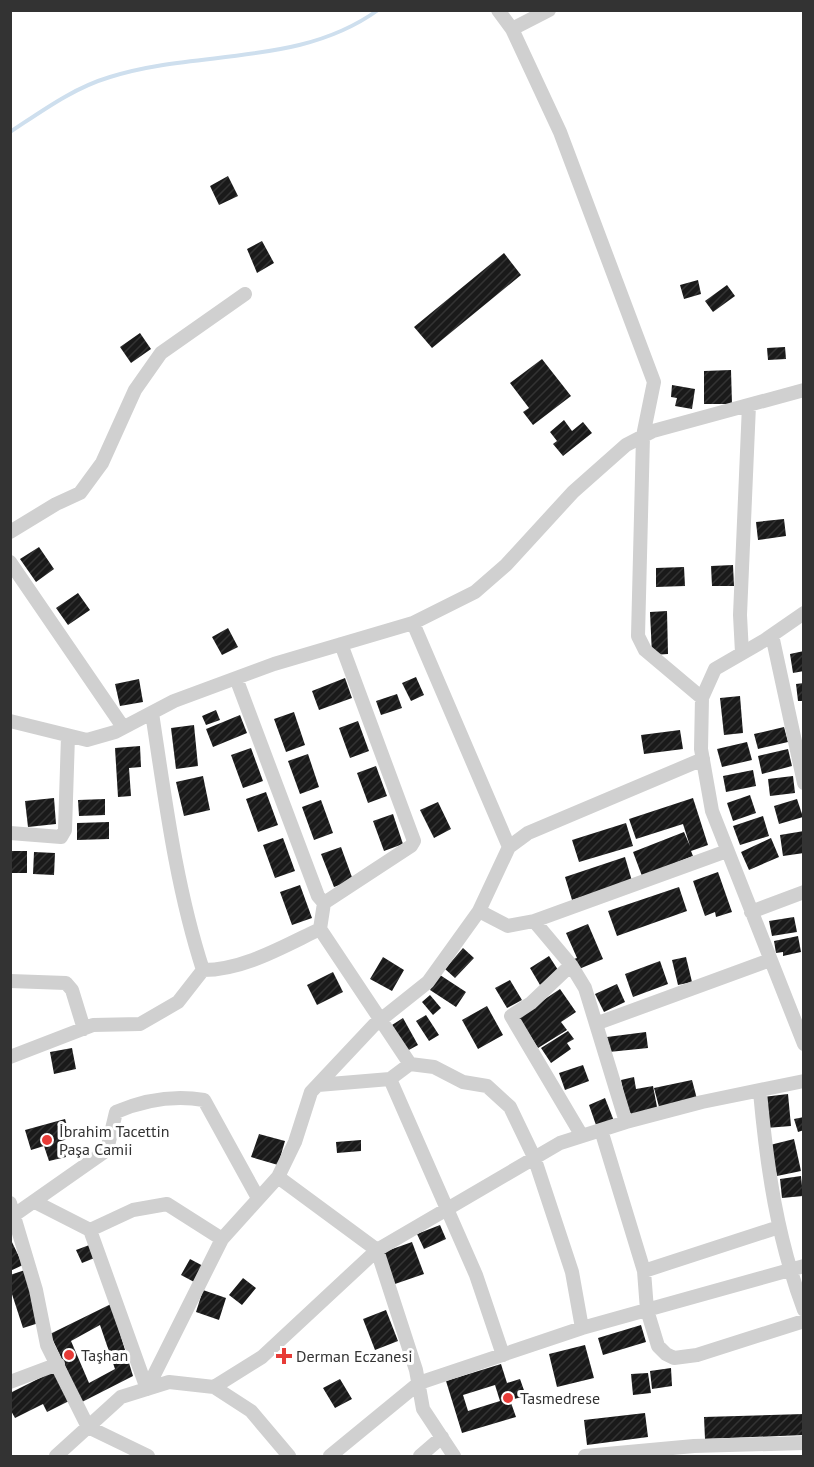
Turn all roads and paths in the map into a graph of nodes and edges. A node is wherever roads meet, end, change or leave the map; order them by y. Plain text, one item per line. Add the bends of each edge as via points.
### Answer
1 (498, 10) edge
2 (549, 10) edge
3 (512, 29) junction
4 (245, 294) dead end
5 (804, 390) edge
6 (749, 405) junction
7 (643, 436) junction
8 (10, 532) edge
9 (10, 562) edge
10 (804, 613) edge
11 (413, 623) junction
12 (772, 635) junction
13 (341, 644) junction
14 (742, 653) junction
15 (236, 678) junction
16 (702, 698) junction
17 (152, 713) junction
18 (10, 721) edge
19 (123, 727) junction
20 (69, 736) junction
21 (703, 759) junction
22 (804, 783) edge
23 (10, 833) edge
24 (509, 846) junction
25 (727, 851) junction
26 (804, 892) edge
27 (324, 903) junction
28 (479, 911) junction
29 (752, 912) junction
30 (534, 921) junction
31 (320, 929) junction
32 (770, 960) junction
33 (571, 965) junction
34 (203, 970) junction
35 (10, 981) edge
36 (381, 1019) junction
37 (598, 1023) junction
38 (84, 1029) junction
39 (804, 1044) edge
40 (10, 1057) edge
41 (410, 1064) junction
42 (390, 1080) junction
43 (804, 1082) edge
44 (318, 1084) junction
45 (760, 1092) junction
46 (626, 1122) junction
47 (601, 1130) junction
48 (582, 1136) junction
49 (534, 1157) junction
50 (278, 1177) junction
51 (258, 1198) junction
52 (35, 1202) junction
53 (448, 1210) junction
54 (12, 1212) edge
55 (779, 1227) junction
56 (90, 1230) junction
57 (222, 1239) junction
58 (377, 1250) junction
59 (804, 1266) edge
60 (789, 1270) junction
61 (644, 1271) junction
62 (647, 1310) junction
63 (804, 1310) edge
64 (804, 1322) edge
65 (582, 1328) junction
66 (503, 1355) junction
67 (58, 1364) junction
68 (10, 1382) edge
69 (419, 1383) junction
70 (214, 1387) junction
71 (147, 1389) junction
72 (88, 1427) junction
73 (442, 1437) junction
74 (120, 1442) junction
75 (804, 1443) edge
76 (285, 1455) edge
77 (56, 1456) edge
78 (125, 1456) edge
79 (148, 1456) edge
80 (330, 1456) edge
81 (420, 1456) edge
82 (454, 1456) edge
83 (585, 1456) edge

1 - 3 street
2 - 3 street
3 - 7 street via 560,132 654,381
4 - 8 street via 161,353 135,390 102,463 80,494
5 - 6 street
6 - 7 street
6 - 14 street via 740,615
7 - 11 street via 626,445 573,492 506,565 475,592
7 - 16 street via 638,636 645,650
9 - 19 street
10 - 12 street
11 - 13 street
11 - 24 street
12 - 14 street
12 - 22 street
13 - 15 street
13 - 27 street via 414,841
14 - 16 street via 715,669
15 - 17 street
15 - 27 street via 318,896
16 - 21 street
17 - 19 street
17 - 34 street via 167,810
18 - 20 street
19 - 20 street via 87,740
20 - 23 street via 65,830 61,837
21 - 24 street via 528,833
21 - 25 street via 712,811
24 - 28 street
25 - 29 street
25 - 30 street
26 - 29 street
27 - 31 street
28 - 30 street via 508,926
28 - 36 street via 428,982
29 - 32 street
30 - 33 street
31 - 34 street via 256,958
31 - 36 street
32 - 37 street
32 - 39 street
33 - 37 street
33 - 48 street via 531,1003 511,1016
34 - 38 street via 178,1002 140,1024 93,1025
35 - 38 street via 66,983 72,990
36 - 41 street
36 - 44 street
37 - 46 street
38 - 40 street
41 - 42 street
41 - 49 street via 434,1067 453,1079 487,1086 510,1107
42 - 44 street
42 - 53 street
43 - 45 street
44 - 50 street via 311,1092 295,1142
45 - 46 street
45 - 55 street via 768,1176
46 - 47 street
47 - 48 street
47 - 61 street
48 - 49 street
49 - 53 street
49 - 65 street via 572,1272
50 - 51 street
50 - 58 street
51 - 52 street via 204,1100 187,1097 140,1102 116,1112 107,1150
51 - 57 street
52 - 54 street
52 - 56 street
53 - 58 street
53 - 66 street via 476,1275
54 - 67 street via 36,1290 47,1345
55 - 60 street
55 - 61 street
56 - 57 street via 133,1210 167,1204
56 - 71 street
57 - 71 street
58 - 69 street
58 - 70 street via 262,1357
59 - 60 street
60 - 62 street
60 - 63 street
61 - 62 street
62 - 64 street via 658,1346 674,1358 697,1355
62 - 65 street
65 - 66 street
66 - 69 street
67 - 68 street
67 - 72 street
69 - 73 street via 423,1409
69 - 80 street
70 - 71 street via 169,1382
70 - 76 street via 251,1411
71 - 72 street via 121,1398
72 - 74 street
72 - 77 street
73 - 81 street
73 - 82 street
74 - 78 street
74 - 79 street
75 - 83 street via 694,1446

